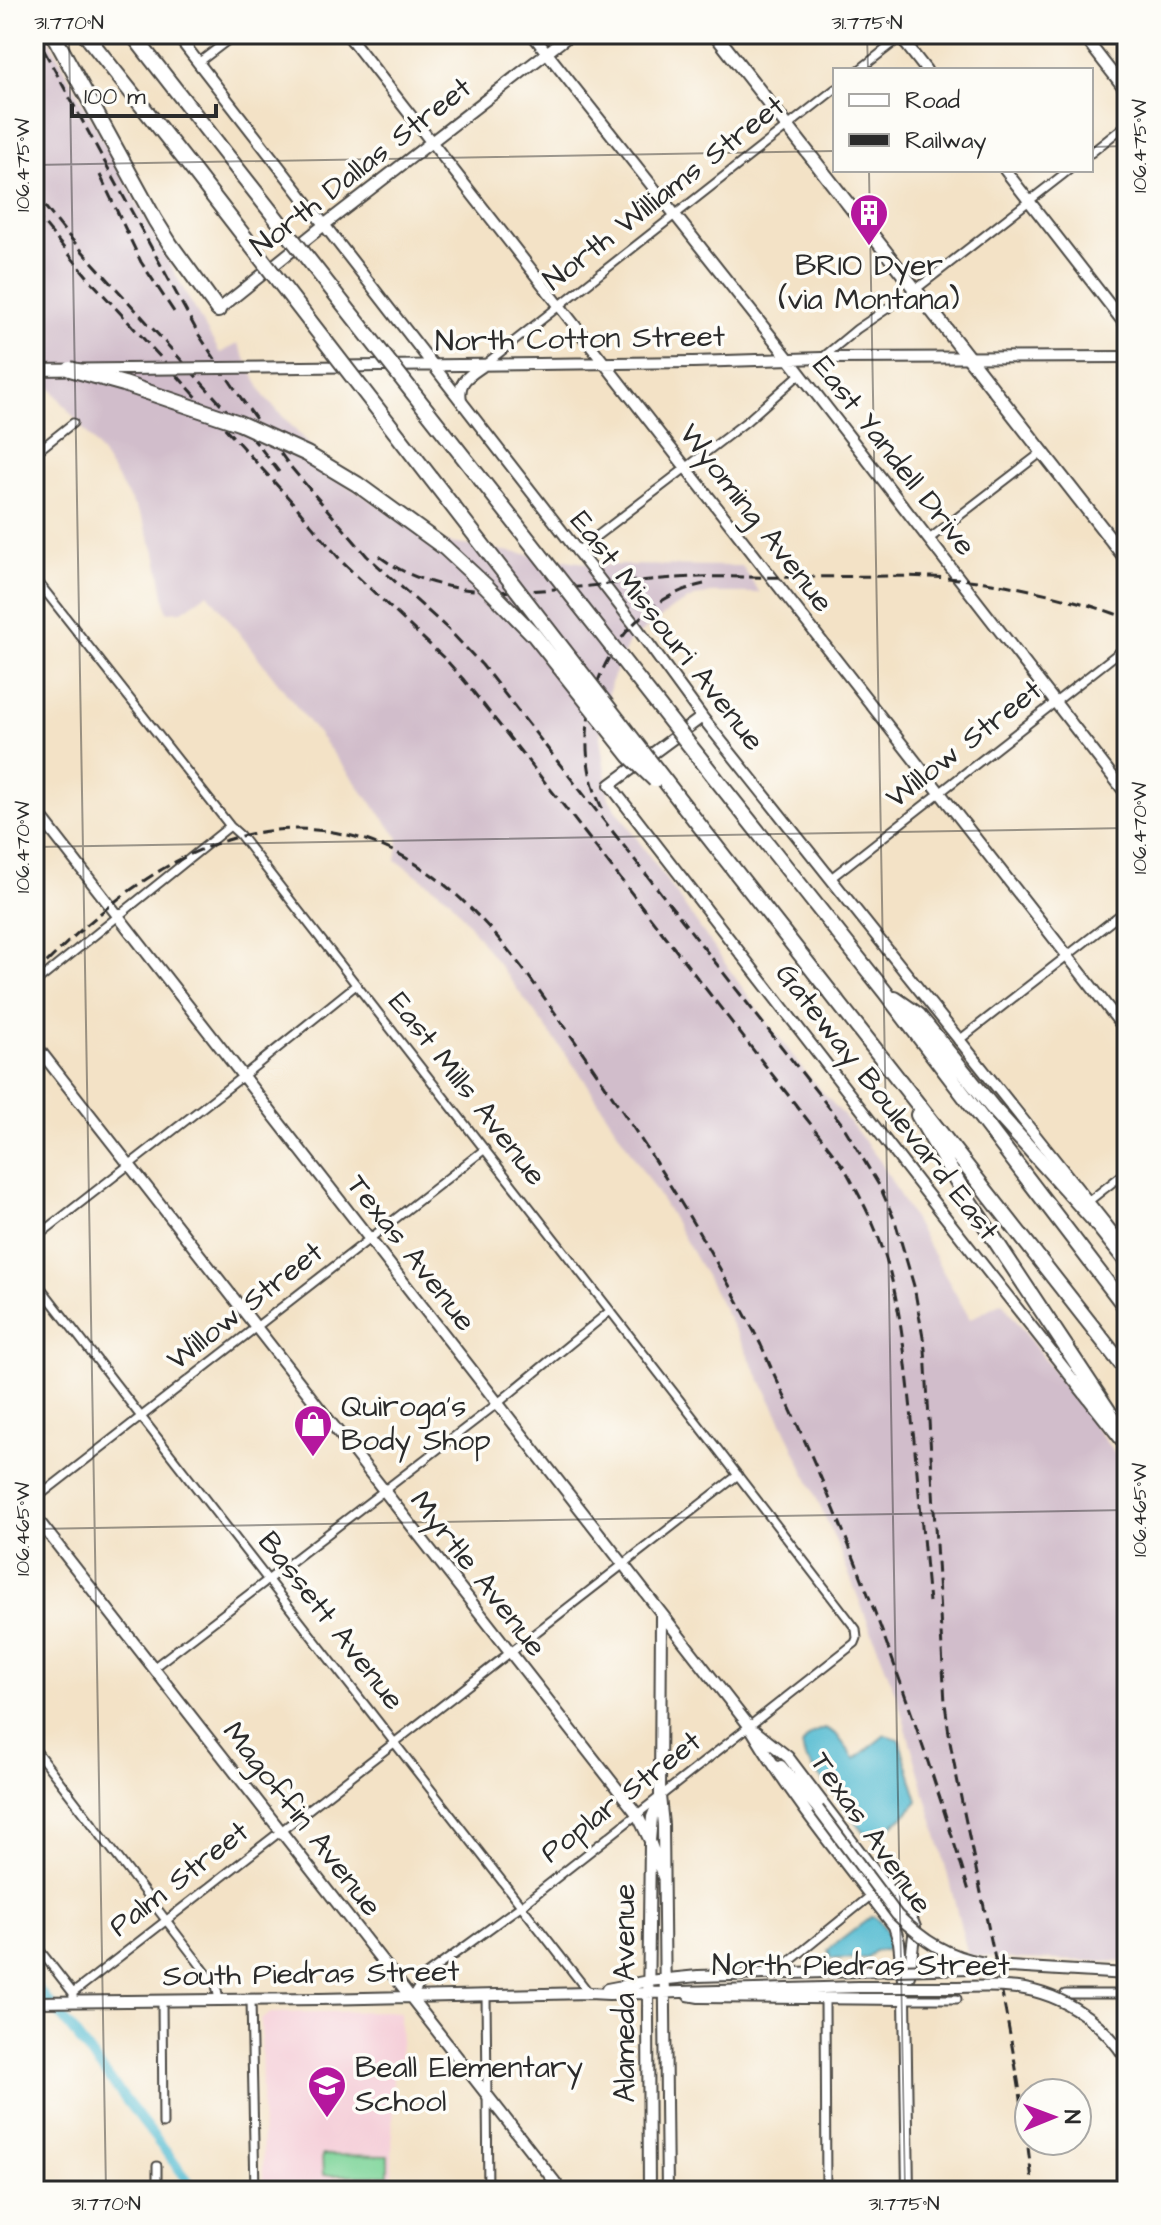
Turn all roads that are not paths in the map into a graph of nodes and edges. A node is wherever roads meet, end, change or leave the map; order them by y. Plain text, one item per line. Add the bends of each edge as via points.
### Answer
1 (53, 34) edge
2 (85, 34) edge
3 (132, 34) edge
4 (176, 34) edge
5 (236, 34) edge
6 (347, 34) edge
7 (532, 34) edge
8 (571, 34) edge
9 (715, 34) edge
10 (1082, 34) edge
11 (901, 35) edge
12 (547, 53) junction
13 (198, 63) junction
14 (861, 68) edge
15 (925, 68) edge
16 (833, 91) edge
17 (1127, 92) edge
18 (1127, 124) edge
19 (788, 127) junction
20 (432, 143) junction
21 (1093, 151) edge
22 (1007, 172) edge
23 (1066, 172) edge
24 (1029, 201) junction
25 (674, 216) junction
26 (324, 225) junction
27 (915, 290) junction
28 (559, 305) junction
29 (218, 310) joint
30 (1127, 327) edge
31 (1127, 357) edge
32 (822, 358) junction
33 (789, 359) junction
34 (968, 359) junction
35 (604, 363) junction
36 (433, 365) junction
37 (484, 365) junction
38 (70, 369) junction
39 (34, 370) edge
40 (800, 374) junction
41 (462, 402) junction
42 (73, 423) dead end
43 (1042, 452) junction
44 (34, 454) edge
45 (687, 468) junction
46 (928, 540) junction
47 (576, 552) junction
48 (1127, 560) edge
49 (34, 577) edge
50 (1127, 646) edge
51 (1056, 703) junction
52 (702, 717) junction
53 (940, 793) junction
54 (1127, 795) edge
55 (685, 807) junction
56 (34, 808) edge
57 (230, 826) junction
58 (831, 878) junction
59 (1127, 909) edge
60 (119, 917) junction
61 (1067, 956) junction
62 (34, 984) edge
63 (356, 985) junction
64 (885, 992) junction
65 (1127, 1032) edge
66 (958, 1041) junction
67 (34, 1043) edge
68 (890, 1067) junction
69 (243, 1076) junction
70 (485, 1149) junction
71 (128, 1165) junction
72 (1127, 1171) edge
73 (1089, 1201) junction
74 (34, 1239) edge
75 (370, 1239) junction
76 (1127, 1251) edge
77 (1127, 1262) edge
78 (34, 1279) edge
79 (1127, 1309) edge
80 (610, 1311) junction
81 (255, 1328) junction
82 (1127, 1371) edge
83 (498, 1403) junction
84 (141, 1417) junction
85 (1127, 1439) edge
86 (1127, 1448) edge
87 (738, 1475) junction
88 (382, 1490) junction
89 (34, 1500) edge
90 (34, 1515) edge
91 (623, 1564) junction
92 (268, 1580) junction
93 (661, 1614) junction
94 (857, 1634) joint
95 (509, 1653) junction
96 (153, 1668) junction
97 (750, 1727) junction
98 (395, 1742) junction
99 (34, 1748) edge
100 (660, 1796) junction
101 (637, 1814) junction
102 (280, 1831) junction
103 (650, 1841) junction
104 (896, 1876) dead end
105 (663, 1877) junction
106 (885, 1885) junction
107 (871, 1896) junction
108 (522, 1905) junction
109 (167, 1919) junction
110 (34, 1943) edge
111 (789, 1962) dead end
112 (1009, 1967) junction
113 (1127, 1974) edge
114 (665, 1979) junction
115 (648, 1987) junction
116 (665, 1992) junction
117 (589, 1993) junction
118 (1065, 1994) dead end
119 (1127, 1994) edge
120 (486, 1995) junction
121 (73, 1997) junction
122 (412, 1997) junction
123 (905, 1999) junction
124 (957, 1999) dead end
125 (219, 2000) junction
126 (251, 2000) junction
127 (825, 2000) junction
128 (162, 2001) junction
129 (34, 2002) edge
130 (1127, 2060) edge
131 (487, 2095) junction
132 (163, 2124) dead end
133 (157, 2166) dead end
134 (157, 2191) edge
135 (255, 2191) edge
136 (488, 2191) edge
137 (562, 2191) edge
138 (649, 2191) edge
139 (667, 2191) edge
140 (826, 2191) edge
141 (908, 2191) edge

1 - 29 highway via 155,220
2 - 55 highway, bridge
3 - 64 highway, bridge
4 - 13 main road, East Missouri Avenue
5 - 13 street
6 - 20 main road, Wyoming Avenue
7 - 12 main road, East Yandell Drive
8 - 12 main road, North Dallas Street
9 - 19 main road
10 - 17 main road
11 - 14 street
11 - 15 main road
12 - 20 main road, North Dallas Street
12 - 25 main road, East Yandell Drive
13 - 26 main road, East Missouri Avenue
16 - 19 street, North Williams Street
18 - 21 street
19 - 25 street, North Williams Street
19 - 27 main road
20 - 26 main road, North Dallas Street
20 - 28 main road, Wyoming Avenue
22 - 24 main road
23 - 24 street
24 - 27 street
24 - 30 main road
25 - 28 street, North Williams Street
25 - 33 main road, East Yandell Drive
26 - 29 main road, North Dallas Street
26 - 36 main road, East Missouri Avenue
27 - 32 street
27 - 34 main road
28 - 35 main road, Wyoming Avenue
28 - 37 street, North Williams Street
31 - 34 main road, North Cotton Street
32 - 33 main road, North Cotton Street
32 - 34 main road, North Cotton Street
32 - 40 main road
33 - 35 main road, North Cotton Street
33 - 40 main road, East Yandell Drive
34 - 43 main road
35 - 37 main road, North Cotton Street
35 - 45 main road, Wyoming Avenue
36 - 37 main road, North Cotton Street
36 - 38 main road, North Cotton Street, bridge
36 - 41 main road, East Missouri Avenue
37 - 41 main road via 461,384
38 - 39 main road, North Cotton Street, bridge
38 - 55 highway, bridge via 239,423 307,454 402,516 445,548 518,618 630,756
40 - 45 street
40 - 46 main road, East Yandell Drive
41 - 47 main road, East Missouri Avenue
42 - 44 street
43 - 46 street
43 - 48 main road
45 - 47 street
45 - 53 main road, Wyoming Avenue
46 - 51 main road, East Yandell Drive
47 - 52 main road, East Missouri Avenue
49 - 57 street, East Mills Avenue
50 - 51 street, Willow Street
51 - 53 street, Willow Street
51 - 54 main road, East Yandell Drive
52 - 58 main road, East Missouri Avenue
52 - 86 main road, Gateway Boulevard East via 610,785
53 - 58 street, Willow Street
53 - 61 main road, Wyoming Avenue
55 - 68 highway
56 - 60 main road, Texas Avenue
57 - 60 street
57 - 63 street, East Mills Avenue
58 - 66 main road, East Missouri Avenue
59 - 61 street
60 - 62 street
60 - 69 main road, Texas Avenue
61 - 65 main road, Wyoming Avenue
61 - 66 street
63 - 69 street
63 - 70 street, East Mills Avenue
64 - 77 highway via 918,1015
64 - 79 highway
66 - 73 main road, East Missouri Avenue
67 - 71 main road, Myrtle Avenue
68 - 82 highway
68 - 85 highway via 967,1198
69 - 71 street
69 - 75 main road, Texas Avenue
70 - 75 street, Willow Street
70 - 80 street, East Mills Avenue
71 - 74 street
71 - 81 main road, Myrtle Avenue
72 - 73 street
73 - 76 main road, East Missouri Avenue
75 - 81 street, Willow Street
75 - 83 main road, Texas Avenue
78 - 84 street, Bassett Avenue
80 - 83 street
80 - 87 street, East Mills Avenue
81 - 84 street, Willow Street
81 - 88 main road, Myrtle Avenue
83 - 88 street
83 - 91 main road, Texas Avenue
84 - 89 street, Willow Street
84 - 92 street, Bassett Avenue
87 - 91 street, Palm Street
87 - 94 street, East Mills Avenue
88 - 92 street
88 - 95 main road, Myrtle Avenue
90 - 96 main road, Magoffin Avenue
91 - 93 main road, Texas Avenue
91 - 95 street, Palm Street
92 - 96 street
92 - 98 street, Bassett Avenue
93 - 97 main road, Texas Avenue
93 - 100 main road, Alameda Avenue
94 - 97 street, Poplar Street via 855,1643
95 - 98 street, Palm Street
95 - 101 main road, Myrtle Avenue
96 - 102 main road, Magoffin Avenue
97 - 100 street, Poplar Street
97 - 106 main road, Texas Avenue via 788,1757
97 - 107 main road, Texas Avenue
97 - 112 main road, bridge via 918,1935 954,1957
98 - 102 street, Palm Street
98 - 108 street, Bassett Avenue
99 - 109 street
100 - 101 street, Poplar Street
100 - 103 main road, Alameda Avenue
100 - 105 main road, Alameda Avenue
101 - 103 main road, Myrtle Avenue
101 - 108 street, Poplar Street
102 - 109 street, Palm Street
102 - 122 main road, Magoffin Avenue
103 - 105 main road, Myrtle Avenue
103 - 115 main road, Alameda Avenue
104 - 106 street
105 - 114 main road, Alameda Avenue
106 - 107 street
106 - 123 main road, Texas Avenue via 915,1927
107 - 111 street
107 - 123 main road, Texas Avenue via 896,1930
108 - 117 street, Bassett Avenue
108 - 122 street, Poplar Street via 426,1975
109 - 121 street, Palm Street
109 - 125 street via 216,1985
110 - 121 street
112 - 113 main road, North Piedras Street, bridge
112 - 114 main road, North Piedras Street, bridge
114 - 115 main road, North Piedras Street
114 - 116 main road, Alameda Avenue
115 - 116 main road, North Piedras Street
115 - 117 main road, South Piedras Street
115 - 138 main road, Alameda Avenue
116 - 127 main road, North Piedras Street
116 - 130 main road, North Piedras Street, bridge via 1007,1987 1070,2005 1114,2041
116 - 139 main road, Alameda Avenue
117 - 120 main road, South Piedras Street
118 - 119 street
120 - 122 main road, South Piedras Street
120 - 131 street
121 - 128 main road, South Piedras Street
121 - 129 main road, South Piedras Street
122 - 126 main road, South Piedras Street
122 - 131 main road, Magoffin Avenue
123 - 124 street, North Piedras Street
123 - 127 main road, North Piedras Street
123 - 141 main road
125 - 126 main road, South Piedras Street
125 - 128 main road, South Piedras Street
126 - 135 street
127 - 140 street
128 - 132 street
131 - 136 street
131 - 137 main road, Magoffin Avenue
133 - 134 street

